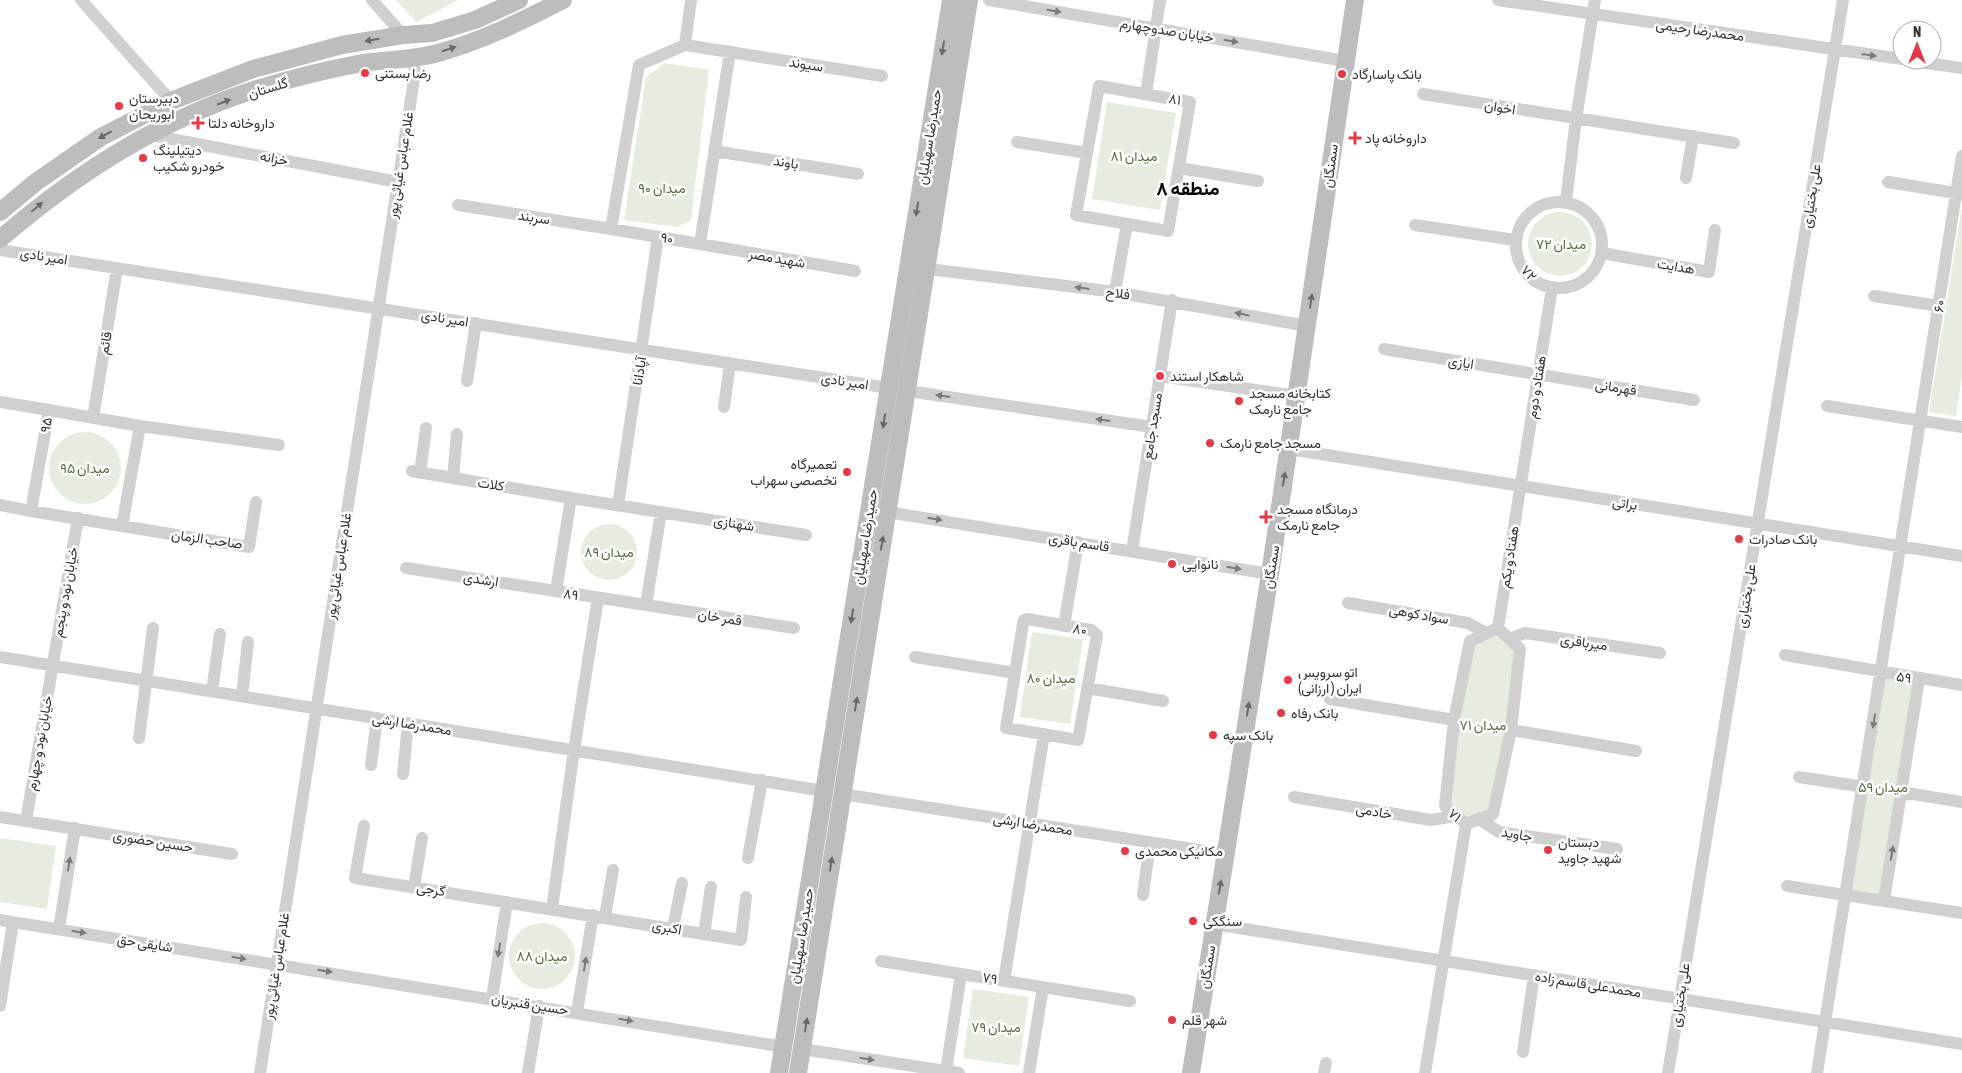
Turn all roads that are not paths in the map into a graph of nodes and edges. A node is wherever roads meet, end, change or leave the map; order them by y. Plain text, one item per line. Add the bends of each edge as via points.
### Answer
1 (81, 0) edge
2 (372, 0) edge
3 (519, 0) edge
4 (563, 0) edge
5 (691, 0) edge
6 (951, 0) edge
7 (969, 0) edge
8 (988, 0) edge
9 (1160, 0) edge
10 (1355, 0) edge
11 (1498, 0) edge
12 (1595, 0) edge
13 (1843, 0) edge
14 (1593, 14) junction
15 (1156, 29) junction
16 (403, 35) junction
17 (684, 45) junction
18 (1835, 50) junction
19 (730, 52) junction
20 (412, 58) junction
21 (1892, 59) edge
22 (1344, 61) junction
23 (1942, 65) edge
24 (1962, 68) edge
25 (882, 76) dead end
26 (1146, 94) junction
27 (1423, 94) dead end
28 (172, 101) junction
29 (1576, 119) junction
30 (150, 135) junction
31 (1693, 136) junction
32 (1017, 142) dead end
33 (1734, 143) dead end
34 (714, 151) junction
35 (1087, 153) junction
36 (1962, 156) edge
37 (1178, 168) junction
38 (858, 174) dead end
39 (1686, 178) dead end
40 (1258, 181) dead end
41 (398, 182) junction
42 (1888, 182) dead end
43 (1959, 193) edge
44 (1566, 202) junction
45 (458, 205) dead end
46 (0, 212) edge
47 (1127, 224) junction
48 (1415, 225) dead end
49 (611, 229) junction
50 (1716, 230) dead end
51 (658, 237) junction
52 (0, 239) edge
53 (1515, 240) junction
54 (700, 244) junction
55 (0, 250) edge
56 (1602, 253) junction
57 (908, 267) junction
58 (117, 268) junction
59 (928, 269) junction
60 (855, 271) dead end
61 (1552, 288) junction
62 (1115, 292) junction
63 (1874, 296) dead end
64 (1172, 300) junction
65 (1939, 306) junction
66 (378, 308) junction
67 (476, 323) junction
68 (1308, 326) junction
69 (642, 348) junction
70 (1384, 349) dead end
71 (730, 363) junction
72 (1538, 375) junction
73 (1160, 376) junction
74 (467, 381) dead end
75 (889, 388) junction
76 (908, 391) junction
77 (1297, 396) junction
78 (1694, 400) dead end
79 (0, 402) edge
80 (1827, 406) dead end
81 (724, 407) dead end
82 (49, 410) junction
83 (93, 418) junction
84 (1921, 420) junction
85 (140, 426) junction
86 (1962, 426) edge
87 (1152, 427) junction
88 (426, 428) dead end
89 (457, 434) dead end
90 (278, 445) dead end
91 (1289, 449) junction
92 (453, 478) junction
93 (1521, 486) junction
94 (571, 498) junction
95 (256, 502) dead end
96 (0, 505) edge
97 (618, 505) junction
98 (870, 509) junction
99 (32, 510) junction
100 (661, 512) junction
101 (887, 512) junction
102 (78, 518) junction
103 (1758, 524) junction
104 (122, 526) junction
105 (806, 534) dead end
106 (1078, 542) junction
107 (1901, 546) junction
108 (1132, 551) junction
109 (1962, 556) edge
110 (406, 568) dead end
111 (1270, 574) junction
112 (556, 591) junction
113 (598, 598) junction
114 (1348, 602) dead end
115 (646, 605) junction
116 (1064, 626) junction
117 (153, 628) dead end
118 (794, 628) dead end
119 (1492, 631) junction
120 (220, 634) dead end
121 (1509, 639) junction
122 (248, 642) dead end
123 (1660, 653) dead end
124 (1785, 655) dead end
125 (0, 657) edge
126 (915, 657) dead end
127 (53, 666) junction
128 (1015, 673) junction
129 (1881, 673) junction
130 (1919, 679) junction
131 (145, 680) junction
132 (1962, 685) edge
133 (1087, 688) junction
134 (212, 691) junction
135 (242, 696) junction
136 (1330, 699) dead end
137 (1163, 700) dead end
138 (316, 708) junction
139 (377, 718) junction
140 (1454, 720) junction
141 (408, 723) junction
142 (1511, 730) junction
143 (1044, 734) junction
144 (139, 738) dead end
145 (574, 750) junction
146 (1636, 751) dead end
147 (372, 765) dead end
148 (403, 774) dead end
149 (1799, 777) dead end
150 (762, 780) junction
151 (1864, 787) junction
152 (1901, 792) junction
153 (833, 793) junction
154 (1294, 797) dead end
155 (1962, 802) edge
156 (1455, 816) junction
157 (0, 817) edge
158 (1479, 819) junction
159 (26, 821) junction
160 (1030, 823) junction
161 (1466, 824) junction
162 (364, 826) dead end
163 (75, 828) junction
164 (422, 838) dead end
165 (1150, 842) junction
166 (1617, 849) dead end
167 (232, 854) dead end
168 (1225, 854) junction
169 (748, 858) dead end
170 (614, 870) dead end
171 (682, 883) dead end
172 (1787, 886) dead end
173 (414, 887) junction
174 (710, 887) dead end
175 (1143, 895) dead end
176 (1847, 896) junction
177 (746, 897) dead end
178 (1884, 901) junction
179 (507, 902) junction
180 (552, 909) junction
181 (1962, 913) edge
182 (599, 916) junction
183 (0, 920) edge
184 (13, 922) junction
185 (1214, 924) junction
186 (673, 928) junction
187 (59, 929) junction
188 (704, 934) junction
189 (1444, 960) junction
190 (880, 961) dead end
191 (277, 964) junction
192 (961, 974) junction
193 (1534, 975) junction
194 (1004, 981) junction
195 (1043, 987) junction
196 (492, 998) junction
197 (1680, 998) junction
198 (1130, 1001) dead end
199 (0, 1006) edge
200 (539, 1006) junction
201 (578, 1012) junction
202 (1825, 1022) junction
203 (1962, 1044) edge
204 (784, 1046) junction
205 (802, 1049) junction
206 (1523, 1052) dead end
207 (946, 1071) junction
208 (260, 1073) edge
209 (528, 1073) edge
210 (779, 1073) edge
211 (798, 1073) edge
212 (959, 1073) edge
213 (1029, 1073) edge
214 (1191, 1073) edge
215 (1425, 1073) edge
216 (1668, 1073) edge
217 (1817, 1073) edge

1 - 28 street
2 - 16 street
3 - 16 main road, گلستان via 475,20 432,33
20 -> 4 main road, گلستان via 482,39
5 - 17 street
6 -> 57 main road, حمیدرضا سهیلیان
7 - 59 main road, حمیدرضا سهیلیان
8 -> 15 street, خیابان صدوچهارم
9 - 15 street
10 - 22 main road, سمنگان
11 - 14 street, محمدرضا رحیمی
12 - 14 street
13 - 18 street, علی بختیاری
14 - 18 street, محمدرضا رحیمی
14 - 29 street
15 -> 22 street, خیابان صدوچهارم
15 - 26 street
16 - 20 main road
16 -> 28 main road, گلستان via 342,45 253,69
17 - 19 street
17 - 49 street via 639,65
18 -> 21 street, محمدرضا رحیمی
18 - 103 street, علی بختیاری
19 - 25 street, سیوند
19 - 34 street
30 -> 20 main road, گلستان via 184,117 259,89 352,64
20 - 41 street, غلام عباس غیاثی ‌پور via 415,73
68 -> 22 main road, سمنگان
23 - 24 street
26 - 35 street, ۸۱ via 1099,86
26 - 37 street, ۸۱ via 1190,102
27 - 29 street, اخوان
28 -> 46 main road, گلستان via 101,137 36,182
29 - 31 street, اخوان
29 - 44 street
30 - 41 street, خزانه
52 -> 30 main road, گلستان via 48,198 112,154
31 - 33 street, اخوان
31 - 39 street
32 - 35 street
34 - 38 street, باوند
34 - 54 street
35 - 47 street, ۸۱ via 1076,215
36 - 43 street, ۶۰
37 - 40 street
37 - 47 street, ۸۱ via 1168,231
41 - 66 street, غلام عباس غیاثی ‌پور
42 - 43 street
43 - 65 street, ۶۰
44 - 53 street via 1552,201 1527,214
44 - 56 street via 1591,214 1603,239
45 - 49 street, سربند
47 - 62 street
48 - 53 street
49 - 51 street, ۹۰
50 - 56 street, هدایت via 1709,272
51 - 54 street, ۹۰
51 - 69 street, آپادانا
53 - 61 street, ۷۲ via 1520,266 1534,280
54 - 60 street, شهید مصر
55 - 58 street, امیر نادی
56 - 61 street, ۷۲ via 1597,266 1584,280 1566,288
57 - 59 main road
57 - 75 main road, حمیدرضا سهیلیان
58 - 66 street, امیر نادی
58 - 83 street, قائم
62 -> 59 street, فلاح
59 - 76 main road, حمیدرضا سهیلیان
61 - 72 street, هفتاد و دوم
62 - 64 street, فلاح
63 - 65 street
68 -> 64 street, فلاح
64 - 73 street, مسجد جامع
65 - 84 street, ۶۰
66 - 67 street, امیر نادی
66 - 138 street, غلام عباس غیاثی ‌پور
67 - 69 street, امیر نادی
67 - 74 street
68 - 77 main road, سمنگان
69 - 71 street, امیر نادی
69 - 97 street, آپادانا
70 - 72 street, ایازی
71 - 75 street, امیر نادی
71 - 81 street
72 - 78 street, قهرمانی
72 - 93 street, هفتاد و دوم
73 - 77 street
73 - 87 street, مسجد جامع
75 - 76 main road
75 -> 98 main road, حمیدرضا سهیلیان
87 -> 76 street
76 - 101 main road, حمیدرضا سهیلیان
77 - 91 main road, سمنگان
79 - 82 street
80 - 84 street
82 - 83 street, ۹۵
82 - 99 street, ۹۵
83 - 85 street, ۹۵
84 - 86 street
84 - 107 street, ۶۰
85 - 90 street, ۹۵
85 - 104 street
87 - 108 street, مسجد جامع
88 - 92 street, کلات via 416,472
89 - 92 street
91 - 93 street, براتی
111 -> 91 main road, سمنگان
92 - 94 street, کلات
93 - 103 street, براتی
93 - 119 street, هفتاد و یکم
94 - 97 street
94 - 112 street, ۸۹
95 - 104 street, صاحب الزمان via 249,547
96 - 99 street
97 - 100 street
98 - 101 main road
98 -> 153 main road, حمیدرضا سهیلیان
99 - 102 street
100 - 105 street, شهنازی
100 - 115 street
101 -> 106 street, قاسم باقری
153 -> 101 main road, حمیدرضا سهیلیان
102 - 104 street
102 - 127 street, خیابان نود و پنجم
103 - 107 street, براتی
103 - 197 street, علی بختیاری
106 - 108 street, قاسم باقری
106 - 116 street
107 - 109 street, براتی
107 - 129 street, ۶۰
108 -> 111 street, قاسم باقری
110 - 112 street, ارشدی
168 -> 111 main road, سمنگان
112 - 113 street, ۸۹
113 - 115 street, ۸۹
113 - 145 street
114 - 119 street, سواد کوهی via 1468,623
115 - 118 street, قمر خان
116 - 128 street, ۸۰ via 1024,620
116 - 133 street, ۸۰ via 1091,630 1096,635
117 - 131 street
119 - 121 street, ۷۱
119 - 140 street, ۷۱ via 1470,641
120 - 134 street
121 - 123 street, میرباقری via 1525,633
121 - 142 street, ۷۱ via 1520,648
122 - 135 street
124 - 129 street
125 - 127 street, محمدرضا ارشی
126 - 128 street
127 - 131 street, محمدرضا ارشی
127 - 159 street, خیابان نود و چهارم
128 - 143 street, ۸۰ via 1006,728
129 - 130 street, ۵۹
129 -> 151 street, ۵۹
130 - 132 street
130 - 152 street, ۵۹
131 - 134 street, محمدرضا ارشی
131 - 144 street
133 - 137 street
133 - 143 street, ۸۰ via 1078,740
134 - 135 street, محمدرضا ارشی
135 - 138 street, محمدرضا ارشی
136 - 140 street
138 - 139 street, محمدرضا ارشی
138 - 191 street, غلام عباس غیاثی ‌پور
139 - 141 street, محمدرضا ارشی
139 - 147 street
140 - 156 street, ۷۱ via 1445,806
141 - 145 street, محمدرضا ارشی
141 - 148 street
142 - 146 street
142 - 158 street, ۷۱ via 1493,814
143 - 160 street
145 - 150 street, محمدرضا ارشی
145 - 180 street
149 - 151 street
150 - 153 street, محمدرضا ارشی
150 - 169 street
151 - 176 street, ۵۹
152 - 155 street
178 -> 152 street, ۵۹
153 - 160 street, محمدرضا ارشی
153 - 204 main road, حمیدرضا سهیلیان
205 -> 153 main road, حمیدرضا سهیلیان
154 - 156 street, خادمی via 1431,820
156 - 161 street, ۷۱
157 - 159 street, حسین حضوری
158 - 161 street, ۷۱
158 - 166 street, جاوید via 1498,832
159 - 163 street, حسین حضوری
160 - 165 street, محمدرضا ارشی
160 - 194 street
161 - 189 street
162 - 173 street, گرجی via 355,878
163 - 167 street, حسین حضوری
187 -> 163 street
164 - 173 street
165 - 168 street, محمدرضا ارشی
165 - 175 street
185 -> 168 main road, سمنگان
170 - 182 street
171 - 186 street
172 - 176 street
173 - 179 street, گرجی
174 - 188 street
176 - 178 street
176 - 202 street, ۵۹
177 - 188 street, اکبری via 741,940
178 - 181 street
179 - 180 street, گرجی
179 -> 196 street
180 - 182 street, اکبری
182 - 186 street, اکبری
201 -> 182 street
183 - 184 street, شایقی حق
184 - 187 street, شایقی حق
184 - 199 street
185 - 189 street, محمدعلی قاسم زاده
185 - 214 main road, سمنگان
186 - 188 street, اکبری
187 -> 191 street, شایقی حق
189 - 193 street, محمدعلی قاسم زاده
189 - 215 street
190 - 192 street, ۷۹
191 -> 196 street, حسین قنبریان
191 - 208 street, غلام عباس غیاثی ‌پور
192 - 194 street, ۷۹
192 - 207 street
193 - 197 street, محمدعلی قاسم زاده
193 - 206 street
194 - 195 street, ۷۹
195 - 198 street, ۷۹
195 - 213 street
196 - 200 street, حسین قنبریان
197 - 202 street, محمدعلی قاسم زاده
197 - 216 street, علی بختیاری
200 - 201 street, حسین قنبریان
200 - 209 street
201 -> 204 street, حسین قنبریان
202 - 203 street, محمدعلی قاسم زاده
202 - 217 street, ۵۹
204 - 205 main road
204 - 210 main road, حمیدرضا سهیلیان
205 -> 207 street
205 - 211 main road, حمیدرضا سهیلیان
207 - 212 street

